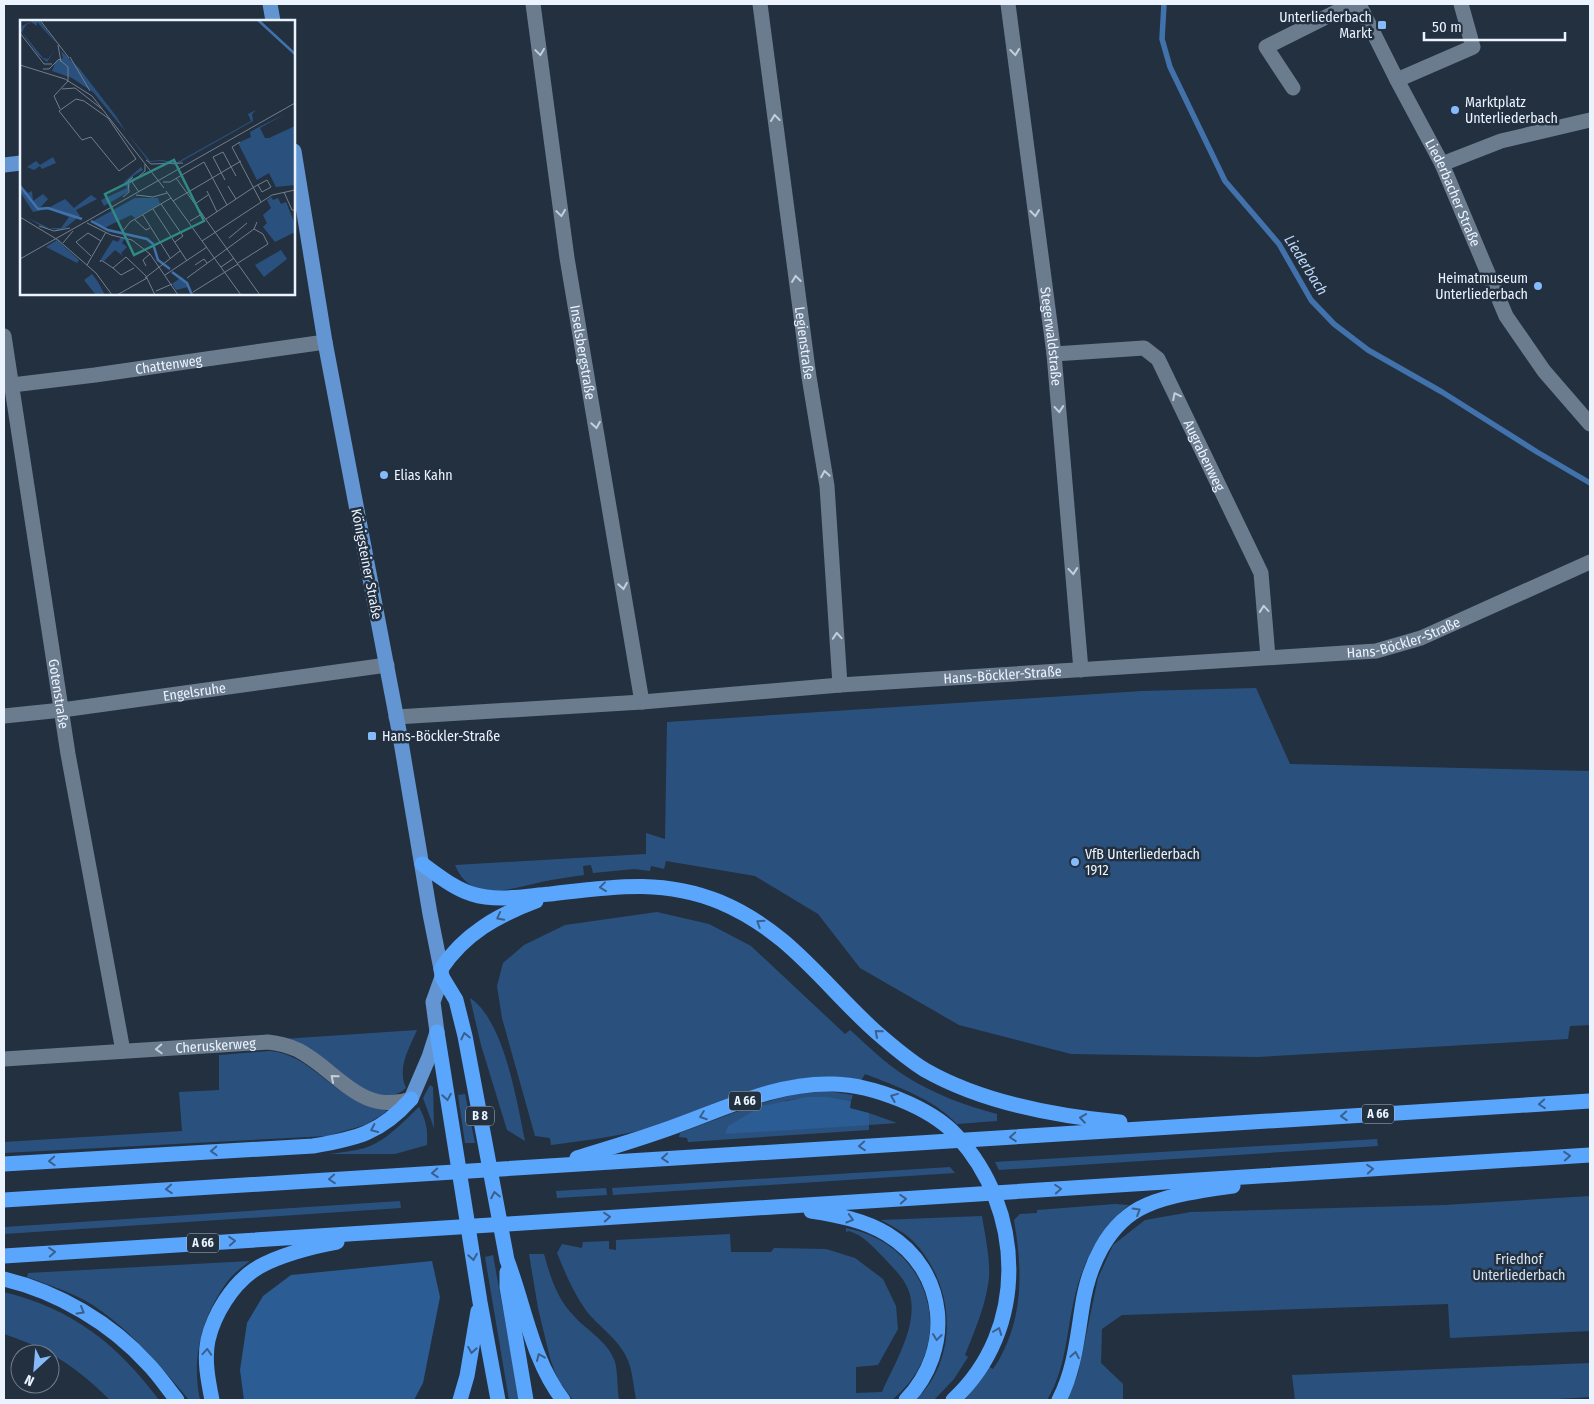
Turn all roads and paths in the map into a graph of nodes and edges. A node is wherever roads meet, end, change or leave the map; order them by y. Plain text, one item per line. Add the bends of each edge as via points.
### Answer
1 (270, 4) edge
2 (533, 4) edge
3 (760, 4) edge
4 (1008, 4) edge
5 (1352, 4) edge
6 (1359, 4) edge
7 (1461, 4) edge
8 (273, 20) edge
9 (1397, 80) junction
10 (1293, 88) dead end
11 (1590, 120) edge
12 (295, 159) edge
13 (20, 163) edge
14 (1442, 164) junction
15 (4, 165) edge
16 (4, 336) edge
17 (325, 342) junction
18 (1054, 354) junction
19 (12, 385) junction
20 (9, 406) edge
21 (1590, 424) edge
22 (1590, 562) edge
23 (1268, 657) junction
24 (387, 665) junction
25 (1081, 670) junction
26 (840, 685) junction
27 (642, 702) junction
28 (62, 710) junction
29 (4, 716) edge
30 (396, 717) junction
31 (422, 864) junction
32 (561, 892) junction
33 (442, 973) junction
34 (437, 1032) junction
35 (123, 1051) junction
36 (4, 1060) edge
37 (411, 1099) junction
38 (1590, 1101) edge
39 (1167, 1127) junction
40 (1590, 1155) edge
41 (4, 1164) edge
42 (554, 1165) junction
43 (1321, 1172) junction
44 (4, 1200) edge
45 (767, 1207) junction
46 (403, 1230) junction
47 (4, 1256) edge
48 (507, 1260) junction
49 (4, 1279) edge
50 (480, 1302) junction
51 (177, 1400) edge
52 (212, 1400) edge
53 (460, 1400) edge
54 (498, 1400) edge
55 (526, 1400) edge
56 (563, 1400) edge
57 (906, 1400) edge
58 (953, 1400) edge
59 (1059, 1400) edge

1 - 8 main road
2 -> 27 street, Inselsbergstraße via 568,258
26 -> 3 street, Legienstraße via 827,486 808,368
4 -> 18 street, Stegerwaldstraße
5 - 10 street via 1266,47
6 - 9 street, Liederbacher Straße
7 - 9 street via 1473,47
9 - 14 street, Liederbacher Straße
11 - 14 street via 1501,141
12 - 17 main road, Königsteiner Straße
13 - 15 main road
14 - 21 street, Liederbacher Straße via 1506,316 1544,371
16 - 19 street, Gotenstraße
17 - 19 street, Chattenweg
17 - 24 main road, Königsteiner Straße
23 -> 18 street, Augrabenweg via 1261,573 1158,359 1144,348
18 -> 25 street, Stegerwaldstraße
19 - 20 street, Gotenstraße
20 - 28 street, Gotenstraße
22 - 23 street, Hans-Böckler-Straße via 1421,638 1376,651
23 - 25 street, Hans-Böckler-Straße
24 - 28 street, Engelsruhe
24 - 30 main road, Königsteiner Straße
25 - 26 street, Hans-Böckler-Straße
26 - 27 street, Hans-Böckler-Straße
27 - 30 street, Hans-Böckler-Straße
28 - 29 street, Engelsruhe
28 - 35 street, Gotenstraße
30 - 31 main road, Königsteiner Straße
31 - 32 highway via 453,886 484,897
31 - 33 main road, Königsteiner Straße
32 -> 33 highway via 514,909 481,927 454,952
39 -> 32 highway via 1081,1118 1023,1106 943,1079 906,1057 876,1032 776,934 742,912 718,902 699,895 645,886
33 - 34 main road, B 8 via 434,1002
48 -> 33 highway, B 8 via 466,1036 456,1000
34 - 37 main road
34 -> 50 highway, B 8
35 - 36 street, Cheruskerweg
37 -> 35 street, Cheruskerweg via 397,1103 366,1098 305,1055 278,1043
37 -> 41 highway via 397,1115 376,1129 313,1146
38 -> 39 highway, A 66
39 -> 42 highway, A 66
43 -> 40 highway, A 66
42 -> 44 highway, A 66
58 -> 42 highway, A 66 via 982,1367 1000,1327 1009,1288 1008,1242 995,1194 972,1153 955,1134 920,1110 896,1097 854,1086 793,1086
45 -> 43 highway, A 66
59 -> 43 highway, A 66 via 1072,1367 1087,1283 1095,1261 1112,1233 1128,1216 1149,1204 1170,1198
46 -> 45 highway, A 66
45 -> 57 highway via 850,1218 887,1234 904,1246 926,1273 938,1309 937,1343 924,1376
47 -> 46 highway, A 66
52 -> 46 highway via 206,1372 208,1339 224,1304 254,1270 273,1260 323,1245
48 - 55 highway, B 8 via 507,1287
56 -> 48 highway via 555,1391 529,1333
49 -> 51 highway via 42,1291 102,1324 149,1364
50 -> 53 highway
50 - 54 highway, B 8

